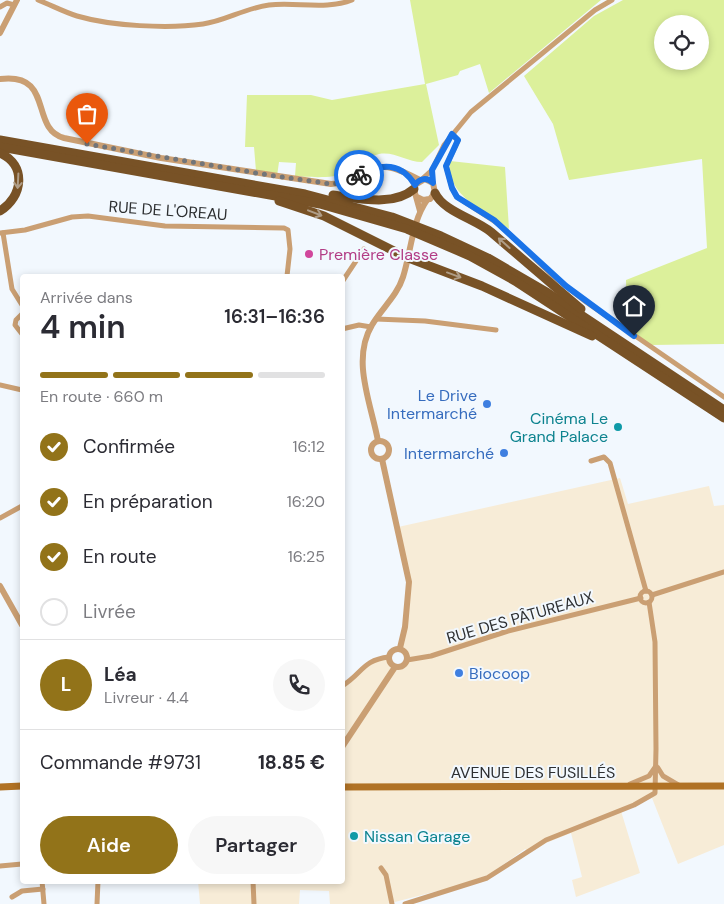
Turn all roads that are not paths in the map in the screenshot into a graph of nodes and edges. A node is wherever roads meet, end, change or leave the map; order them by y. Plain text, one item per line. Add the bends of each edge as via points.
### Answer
1 (38, 0) edge
2 (352, 0) edge
3 (612, 0) edge
4 (15, 3) edge
5 (2, 4) edge
6 (0, 32) edge
7 (0, 80) edge
8 (452, 134) junction
9 (0, 140) edge
10 (0, 146) edge
11 (0, 152) edge
12 (432, 170) junction
13 (433, 183) junction
14 (417, 186) junction
15 (286, 190) junction
16 (252, 192) junction
17 (435, 193) junction
18 (427, 200) junction
19 (0, 211) edge
20 (419, 214) junction
21 (2, 233) edge
22 (364, 249) dead end
23 (408, 258) junction
24 (287, 274) edge
25 (345, 278) edge
26 (20, 302) edge
27 (20, 316) edge
28 (376, 319) junction
29 (371, 327) junction
30 (345, 328) edge
31 (496, 330) dead end
32 (20, 331) edge
33 (619, 344) junction
34 (0, 385) edge
35 (20, 390) edge
36 (724, 398) edge
37 (724, 410) edge
38 (724, 418) edge
39 (378, 440) junction
40 (382, 459) junction
41 (591, 461) dead end
42 (20, 507) edge
43 (0, 518) edge
44 (724, 572) edge
45 (0, 586) edge
46 (646, 591) junction
47 (652, 595) junction
48 (641, 598) junction
49 (649, 602) junction
50 (20, 621) edge
51 (400, 648) junction
52 (389, 657) junction
53 (407, 660) junction
54 (396, 667) junction
55 (345, 684) edge
56 (345, 743) edge
57 (656, 765) junction
58 (20, 786) edge
59 (624, 786) junction
60 (656, 786) junction
61 (680, 786) junction
62 (724, 786) edge
63 (0, 787) edge
64 (345, 787) edge
65 (20, 864) edge
66 (0, 866) edge
67 (381, 868) dead end
68 (42, 884) edge
69 (98, 884) edge
70 (253, 884) edge
71 (42, 889) junction
72 (12, 897) dead end
73 (44, 904) edge
74 (97, 904) edge
75 (254, 904) edge
76 (392, 904) edge
77 (405, 904) edge

1 - 2 street via 94,21 180,25 204,24 267,5 335,4
3 - 8 street via 595,10 477,106
4 - 5 street
4 - 6 street
7 - 14 street via 15,80 29,86 40,101 50,132 59,137 160,158 331,184 342,183 369,169 384,166 409,175
8 - 12 street
8 - 36 street via 458,140 446,171 457,197 500,225 553,276 597,310
9 - 15 highway
10 - 16 highway
11 -> 19 highway via 15,165 20,179 12,201
12 - 13 street
12 - 14 street
13 - 14 street via 428,179
13 - 17 street
14 - 15 highway via 402,196 373,199
14 - 18 street
14 - 20 street
15 - 33 highway via 374,211 457,243 534,284
16 -> 23 highway via 324,216
16 - 33 highway via 353,212 439,242 515,281
17 - 18 street
33 -> 17 highway via 491,232 443,205
18 - 20 street
20 - 23 street
21 - 24 street, RUE DE L'OREAU via 88,216 165,226 284,228 288,230 290,239
21 - 26 street via 12,289
22 - 25 street
23 - 28 street via 397,291
23 -> 33 highway
27 - 32 street via 15,325
28 - 29 street
28 - 31 street
29 - 30 street via 359,325
29 - 39 street via 364,345 363,370
33 - 37 highway
33 - 38 highway
34 - 35 street
39 - 40 street via 371,450 376,458
39 - 40 street via 389,448
40 - 51 street via 409,582
41 - 46 street via 604,457 610,462
42 - 43 street
44 - 47 street
45 - 50 street
46 - 47 street
46 - 48 street
47 - 49 street
48 - 49 street via 643,602
48 - 53 street, RUE DES PÂTUREAUX
49 - 57 street via 655,630
51 - 52 street via 393,650
51 - 53 street via 406,653
52 - 54 street
52 - 55 street via 370,661
53 - 54 street via 404,665
54 - 56 street
57 - 59 street via 646,779
57 - 60 street
57 - 61 street via 663,776
58 - 63 main road
59 - 60 main road, AVENUE DES FUSILLÉS
59 - 64 main road, AVENUE DES FUSILLÉS
60 - 61 main road, AVENUE DES FUSILLÉS
60 - 77 street via 654,793 646,799 546,840 487,878
61 - 62 main road, AVENUE DES FUSILLÉS
65 - 66 street
67 - 76 street via 386,875
68 - 71 street
69 - 74 street
70 - 75 street
71 - 72 street via 22,891
71 - 73 street

